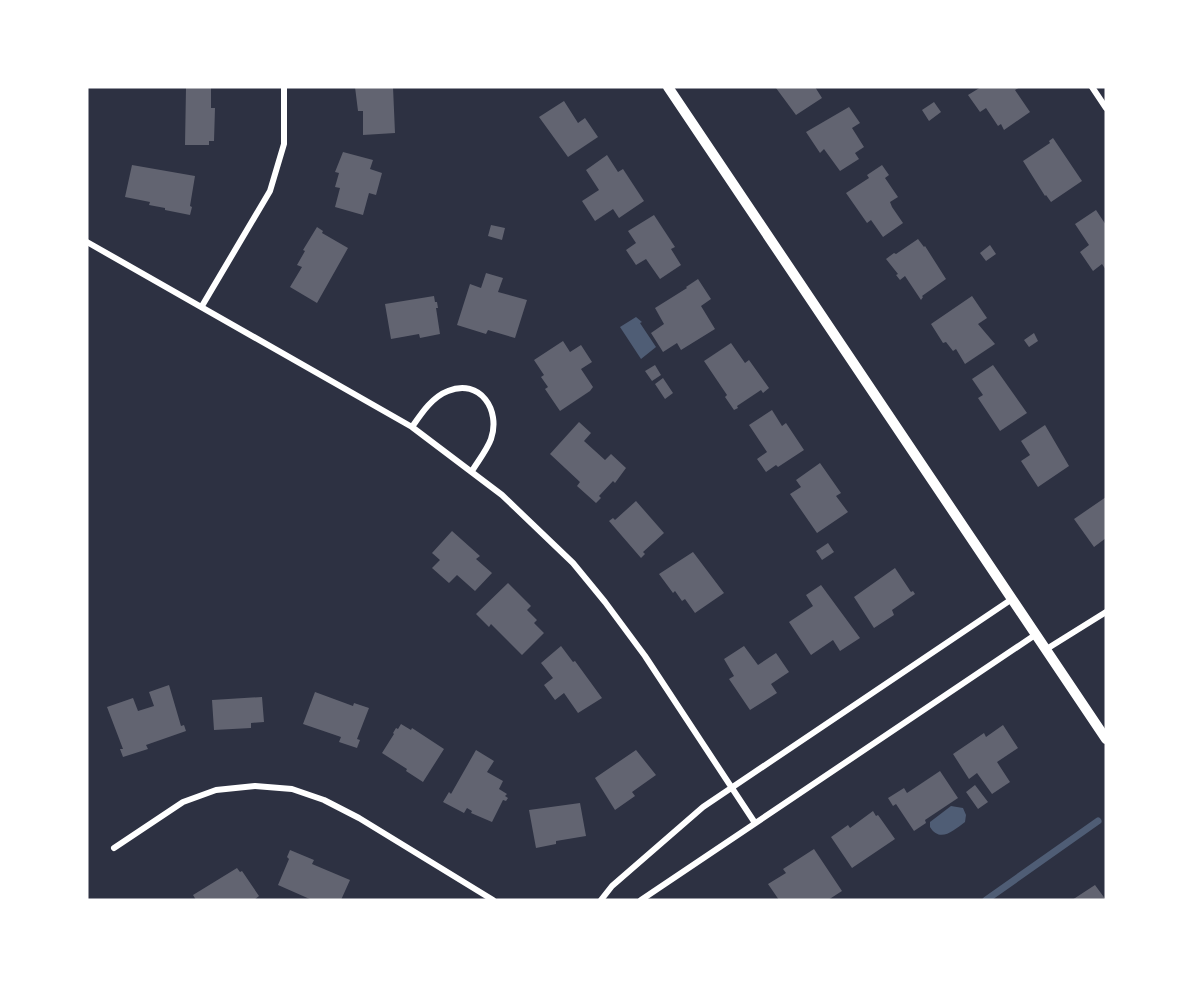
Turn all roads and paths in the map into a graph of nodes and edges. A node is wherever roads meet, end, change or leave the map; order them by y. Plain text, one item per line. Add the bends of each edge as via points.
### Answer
1 (284, 87) edge
2 (668, 87) edge
3 (1092, 87) edge
4 (1106, 108) edge
5 (87, 242) edge
6 (202, 306) junction
7 (412, 427) junction
8 (472, 471) junction
9 (1011, 599) junction
10 (1106, 612) edge
11 (1035, 635) junction
12 (1045, 650) junction
13 (1106, 739) edge
14 (731, 788) junction
15 (755, 823) junction
16 (114, 848) dead end
17 (493, 900) edge
18 (601, 900) edge
19 (641, 900) edge

1 - 6 street via 284,144 270,191
2 - 9 street
3 - 4 street
5 - 6 street
6 - 7 street
7 - 8 street
7 - 8 street via 437,396 448,390 461,387 483,395 494,412 494,426
8 - 14 street via 573,563 605,602
9 - 11 street
9 - 14 street
10 - 12 street
11 - 12 street
11 - 15 street
12 - 13 street
14 - 15 street
14 - 18 street via 694,815
15 - 19 street
16 - 17 street via 183,802 216,790 255,786 292,789 359,818

